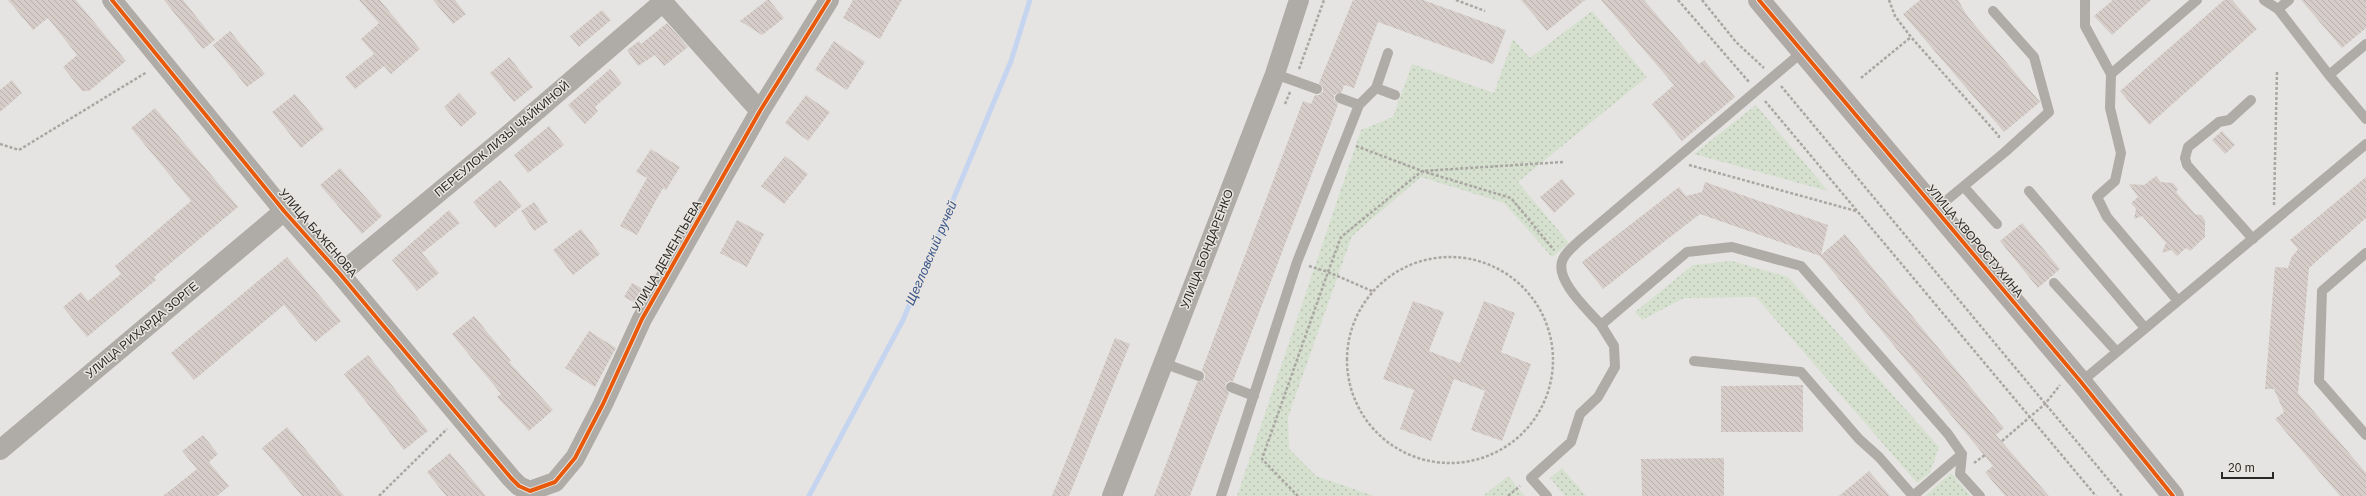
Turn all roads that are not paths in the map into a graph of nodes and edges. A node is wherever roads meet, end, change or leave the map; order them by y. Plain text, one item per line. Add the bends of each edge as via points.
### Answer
1 (112, 0) edge
2 (829, 0) edge
3 (1299, 0) edge
4 (1759, 0) edge
5 (2085, 0) edge
6 (2197, 0) edge
7 (2264, 0) edge
8 (2289, 0) edge
9 (662, 1) edge
10 (2278, 9) junction
11 (1993, 11) dead end
12 (2366, 44) edge
13 (1388, 53) dead end
14 (1802, 53) junction
15 (1275, 74) junction
16 (2111, 74) junction
17 (2329, 75) junction
18 (1376, 88) junction
19 (1317, 89) dead end
20 (1395, 95) dead end
21 (1340, 98) dead end
22 (2252, 100) dead end
23 (1359, 105) junction
24 (760, 111) junction
25 (2366, 119) edge
26 (2366, 144) edge
27 (1964, 187) junction
28 (2029, 191) dead end
29 (1936, 209) junction
30 (284, 211) junction
31 (1997, 224) dead end
32 (2253, 239) junction
33 (2366, 253) edge
34 (340, 274) junction
35 (2054, 283) dead end
36 (2178, 301) junction
37 (1601, 325) junction
38 (2145, 328) junction
39 (2117, 352) junction
40 (1694, 361) dead end
41 (1163, 363) junction
42 (1200, 376) dead end
43 (2071, 384) junction
44 (1231, 387) dead end
45 (1254, 396) junction
46 (2366, 435) edge
47 (0, 450) edge
48 (1962, 454) junction
49 (510, 478) joint
50 (2166, 492) edge
51 (1112, 496) edge
52 (1221, 496) edge
53 (1547, 496) edge
54 (1913, 496) edge
55 (1980, 496) edge

1 - 30 street, УЛИЦА БАЖЕНОВА
2 - 24 street, УЛИЦА ДЕМЕНТЬЕВА
3 - 15 street, УЛИЦА БОНДАРЕНКО
4 - 14 street, УЛИЦА ХВОРОСТУХИНА
5 - 16 lane via 2085,26
6 - 16 lane
7 - 10 lane
8 - 10 lane
9 - 24 street
9 - 34 street, ПЕРЕУЛОК ЛИЗЫ ЧАЙКИНОЙ via 507,136
10 - 17 lane
11 - 27 lane via 2034,57 2049,112
12 - 17 lane
13 - 18 lane
14 - 29 street, УЛИЦА ХВОРОСТУХИНА
14 - 37 lane via 1579,241 1562,259 1561,272 1565,283
15 - 19 lane
15 - 41 street, УЛИЦА БОНДАРЕНКО
16 - 36 lane via 2110,108 2121,153 2115,181 2097,197 2107,217
17 - 25 lane
18 - 20 lane
18 - 23 lane
21 - 23 lane
22 - 32 lane via 2229,120 2219,122 2188,147 2185,158 2187,165
23 - 45 lane via 1297,262
24 - 49 street, УЛИЦА ДЕМЕНТЬЕВА via 642,319 575,458 555,482 530,491 518,486
26 - 32 lane
27 - 29 lane
27 - 31 lane
28 - 38 lane
29 - 43 street, УЛИЦА ХВОРОСТУХИНА
30 - 34 street, УЛИЦА БАЖЕНОВА
30 - 47 street, УЛИЦА РИХАРДА ЗОРГЕ
32 - 36 lane
33 - 46 lane via 2322,291 2319,381
34 - 49 street, УЛИЦА БАЖЕНОВА
35 - 39 lane
36 - 38 lane
37 - 48 lane via 1687,252 1732,247 1802,266 1948,434
37 - 53 lane via 1614,346 1615,367 1598,396 1580,414 1571,442 1531,478
38 - 39 lane
39 - 43 lane
40 - 54 lane via 1801,372
41 - 42 lane
41 - 51 street, УЛИЦА БОНДАРЕНКО
43 - 50 street, УЛИЦА ХВОРОСТУХИНА
44 - 45 lane
45 - 52 lane
48 - 54 lane
48 - 55 lane via 1960,474

